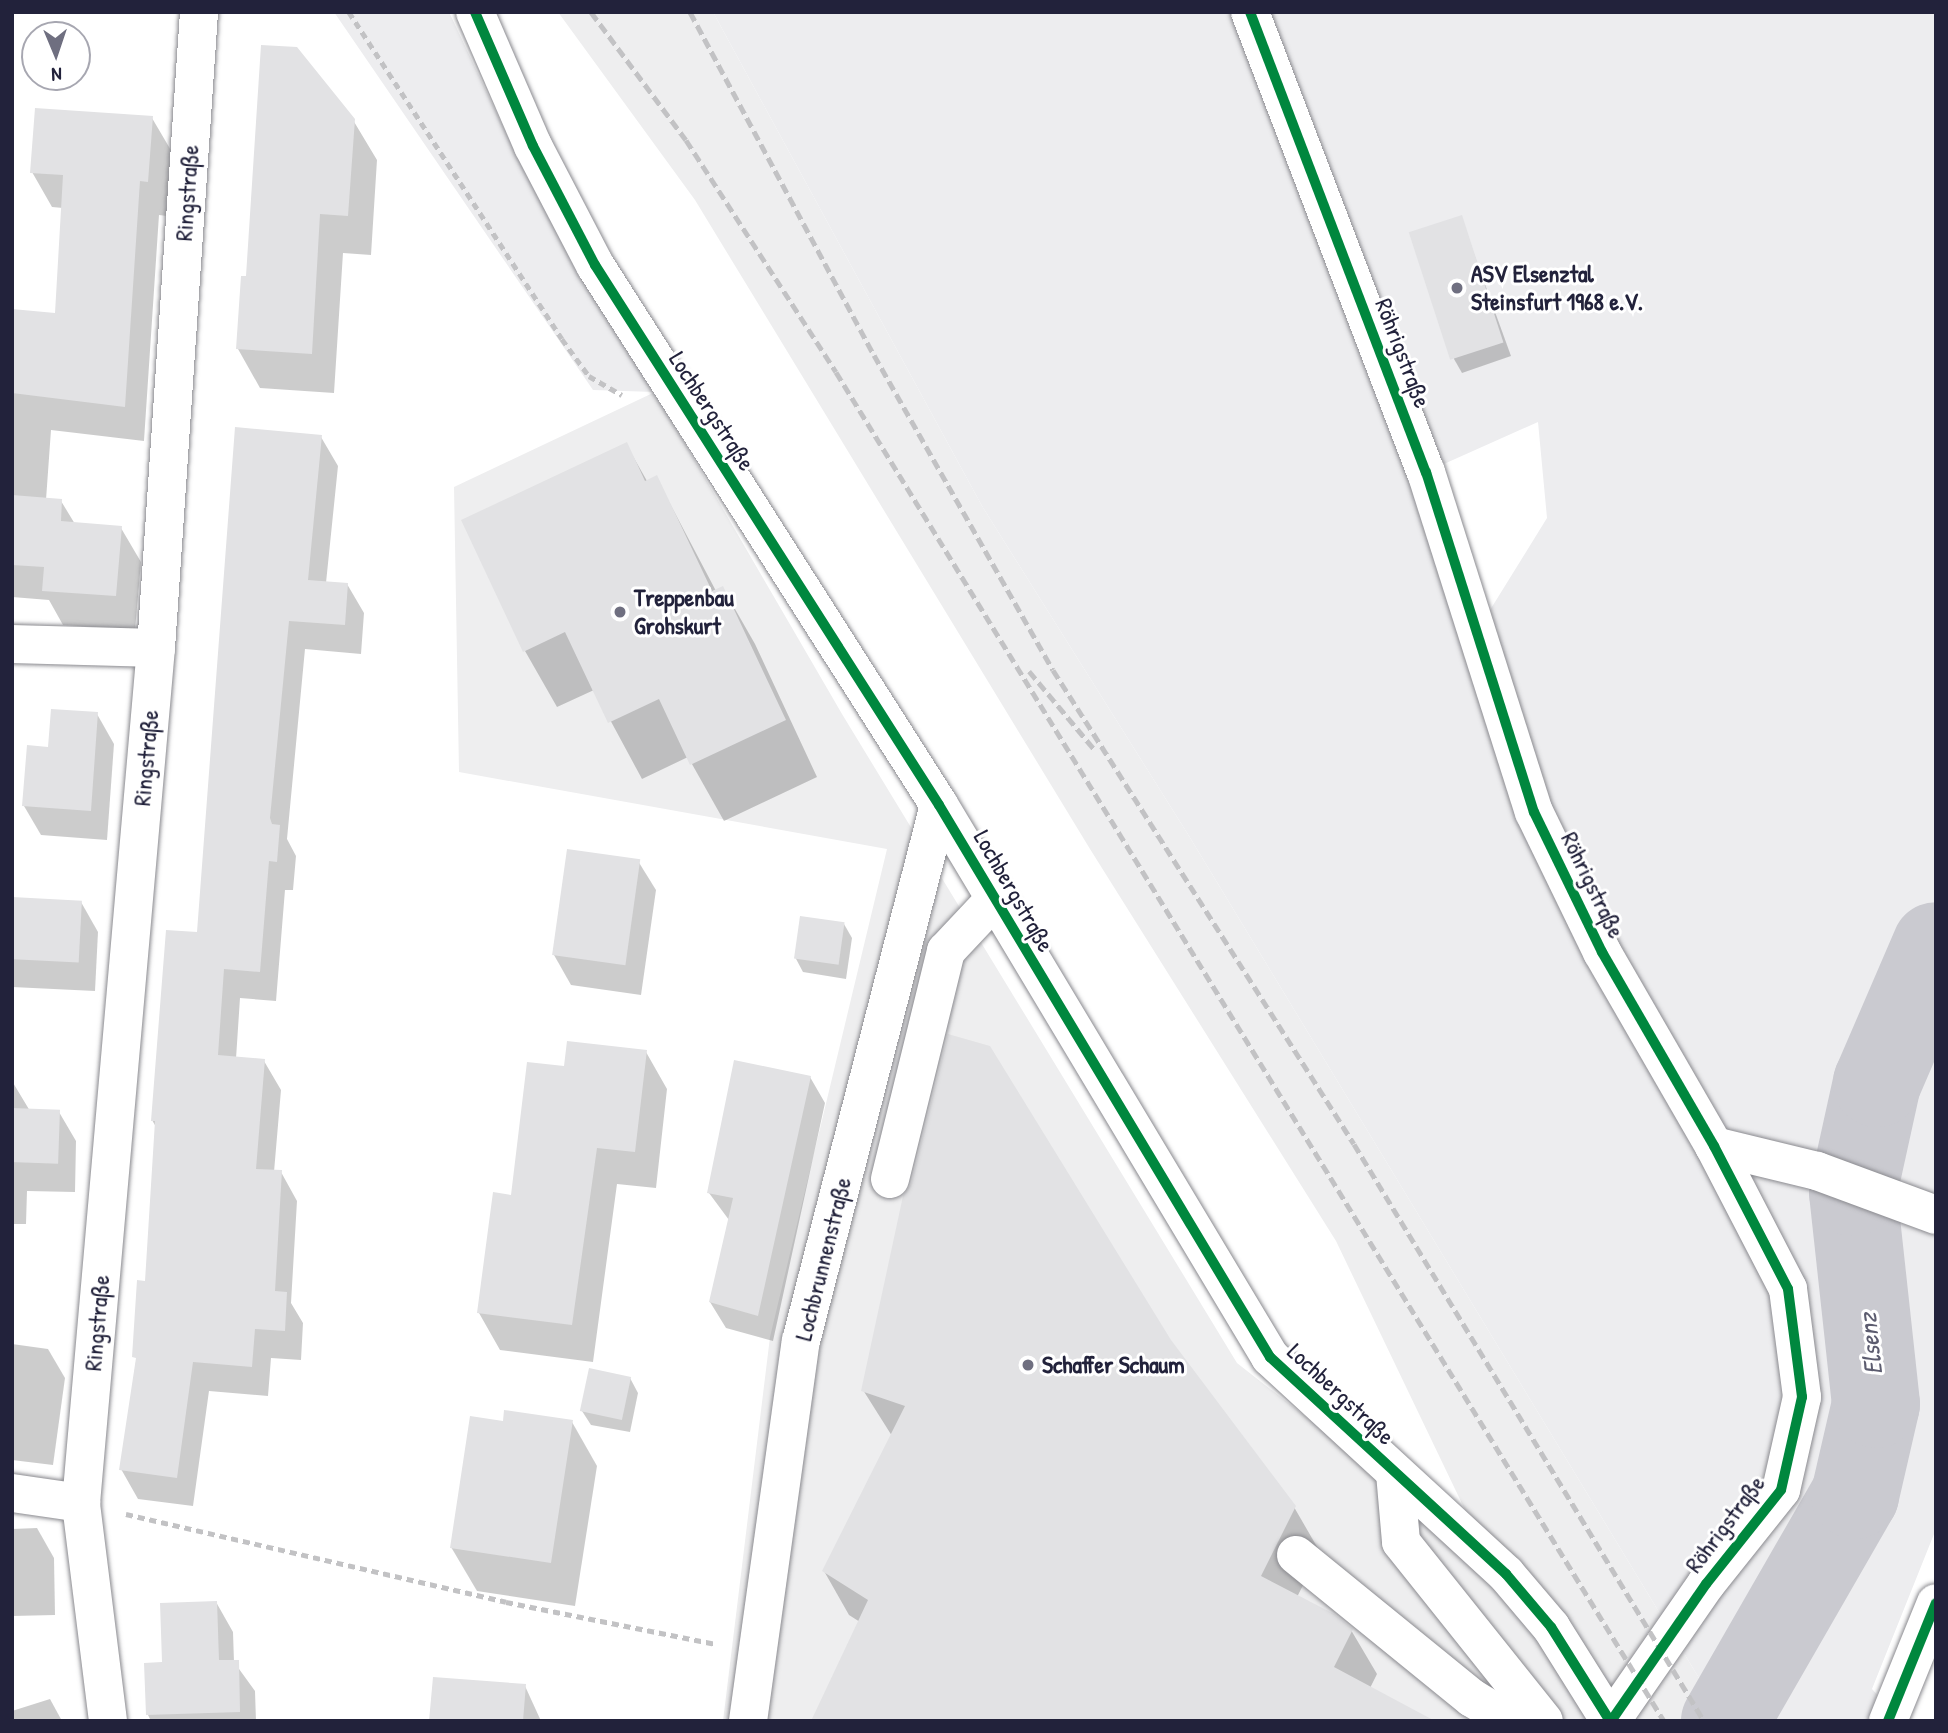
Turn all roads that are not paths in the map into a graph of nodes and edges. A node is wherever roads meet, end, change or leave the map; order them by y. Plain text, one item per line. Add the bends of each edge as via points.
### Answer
1 (199, 12) edge
2 (475, 12) edge
3 (1250, 12) edge
4 (12, 644) edge
5 (156, 648) junction
6 (939, 805) junction
7 (993, 901) junction
8 (1714, 1146) junction
9 (890, 1179) dead end
10 (1936, 1215) edge
11 (1395, 1473) junction
12 (12, 1493) edge
13 (81, 1503) junction
14 (1296, 1555) dead end
15 (1936, 1604) edge
16 (108, 1721) edge
17 (748, 1721) edge
18 (1510, 1721) edge
19 (1544, 1721) edge
20 (1611, 1721) edge
21 (1888, 1721) edge

1 - 5 street, Ringstraße
2 - 6 street, Lochbergstraße via 571,221
3 - 8 street, Röhrigstraße via 1426,472 1534,812 1602,952
4 - 5 street
5 - 13 street, Ringstraße
6 - 7 street, Lochbergstraße
6 - 17 street, Lochbrunnenstraße via 801,1341
7 - 9 street via 946,951
7 - 11 street, Lochbergstraße via 1270,1357
8 - 10 street via 1817,1171
8 - 20 street, Röhrigstraße via 1788,1289 1802,1397 1781,1490 1706,1584
11 - 19 street via 1401,1542
11 - 20 street, Lochbergstraße via 1506,1574 1551,1627
12 - 13 street
13 - 16 street, Ringstraße
14 - 18 street via 1472,1698
15 - 21 street

